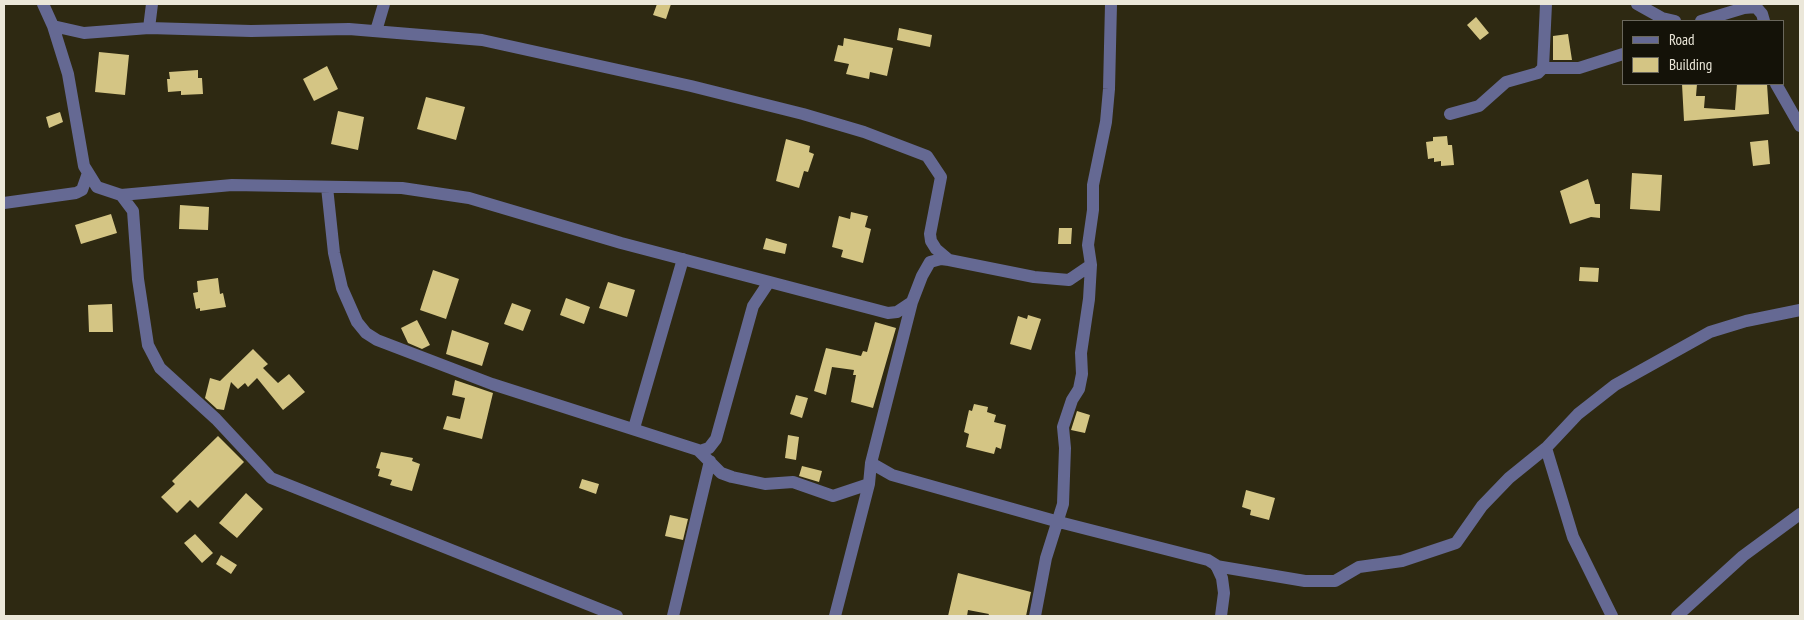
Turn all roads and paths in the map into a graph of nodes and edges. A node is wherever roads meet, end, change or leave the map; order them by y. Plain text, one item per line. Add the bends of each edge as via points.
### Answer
1 (42, 4) edge
2 (152, 4) edge
3 (384, 4) edge
4 (1111, 4) edge
5 (1546, 4) edge
6 (1637, 4) edge
7 (1761, 5) edge
8 (1670, 20) edge
9 (1704, 20) edge
10 (1764, 20) edge
11 (53, 26) junction
12 (149, 28) junction
13 (376, 31) junction
14 (1622, 54) edge
15 (1542, 68) junction
16 (1777, 85) edge
17 (1450, 114) dead end
18 (1800, 126) edge
19 (88, 173) junction
20 (327, 187) junction
21 (121, 195) junction
22 (4, 203) edge
23 (683, 259) junction
24 (950, 260) junction
25 (1091, 265) junction
26 (769, 282) junction
27 (912, 302) junction
28 (1800, 310) edge
29 (634, 428) junction
30 (1546, 448) junction
31 (700, 451) junction
32 (710, 461) junction
33 (871, 463) junction
34 (869, 484) junction
35 (1800, 514) edge
36 (1059, 522) junction
37 (1216, 566) junction
38 (618, 616) edge
39 (673, 616) edge
40 (835, 616) edge
41 (1035, 616) edge
42 (1221, 616) edge
43 (1612, 616) edge
44 (1677, 616) edge

1 - 11 street
2 - 12 street
3 - 13 street
4 - 25 street via 1106,122 1093,185 1094,210 1088,245
5 - 15 street
6 - 8 street
7 - 9 street
7 - 10 street
11 - 12 street via 84,33
11 - 19 street via 68,74
12 - 13 street
13 - 24 street via 482,40 691,86 846,126 927,156 941,177 930,234 936,249
14 - 15 street via 1579,68
15 - 17 street via 1506,82 1479,106
16 - 18 street
19 - 21 street via 97,187
19 - 22 street via 82,190 76,193
20 - 21 street via 232,185
20 - 23 street via 402,188 469,198
20 - 29 street via 334,253 342,288 357,322 366,333 492,384
21 - 38 street via 133,211 138,279 148,345 160,368 216,419 271,478
23 - 26 street
23 - 29 street
24 - 25 street via 1059,280 1069,280
24 - 27 street via 930,262
25 - 36 street via 1081,353 1082,374 1063,427 1064,484
26 - 27 street via 888,313 898,312
26 - 31 street via 753,306 716,439 709,448
27 - 33 street
28 - 30 street via 1710,332 1615,385 1578,414
29 - 31 street
30 - 37 street via 1482,506 1456,543 1402,561 1359,567 1334,581 1305,581
30 - 43 street via 1573,537
31 - 32 street
32 - 34 street via 721,473 732,477 765,484 793,482 834,496
32 - 39 street
33 - 34 street
33 - 36 street via 892,475
34 - 40 street
35 - 44 street via 1743,556
36 - 37 street via 1208,560
36 - 41 street via 1046,558
37 - 42 street via 1224,593

